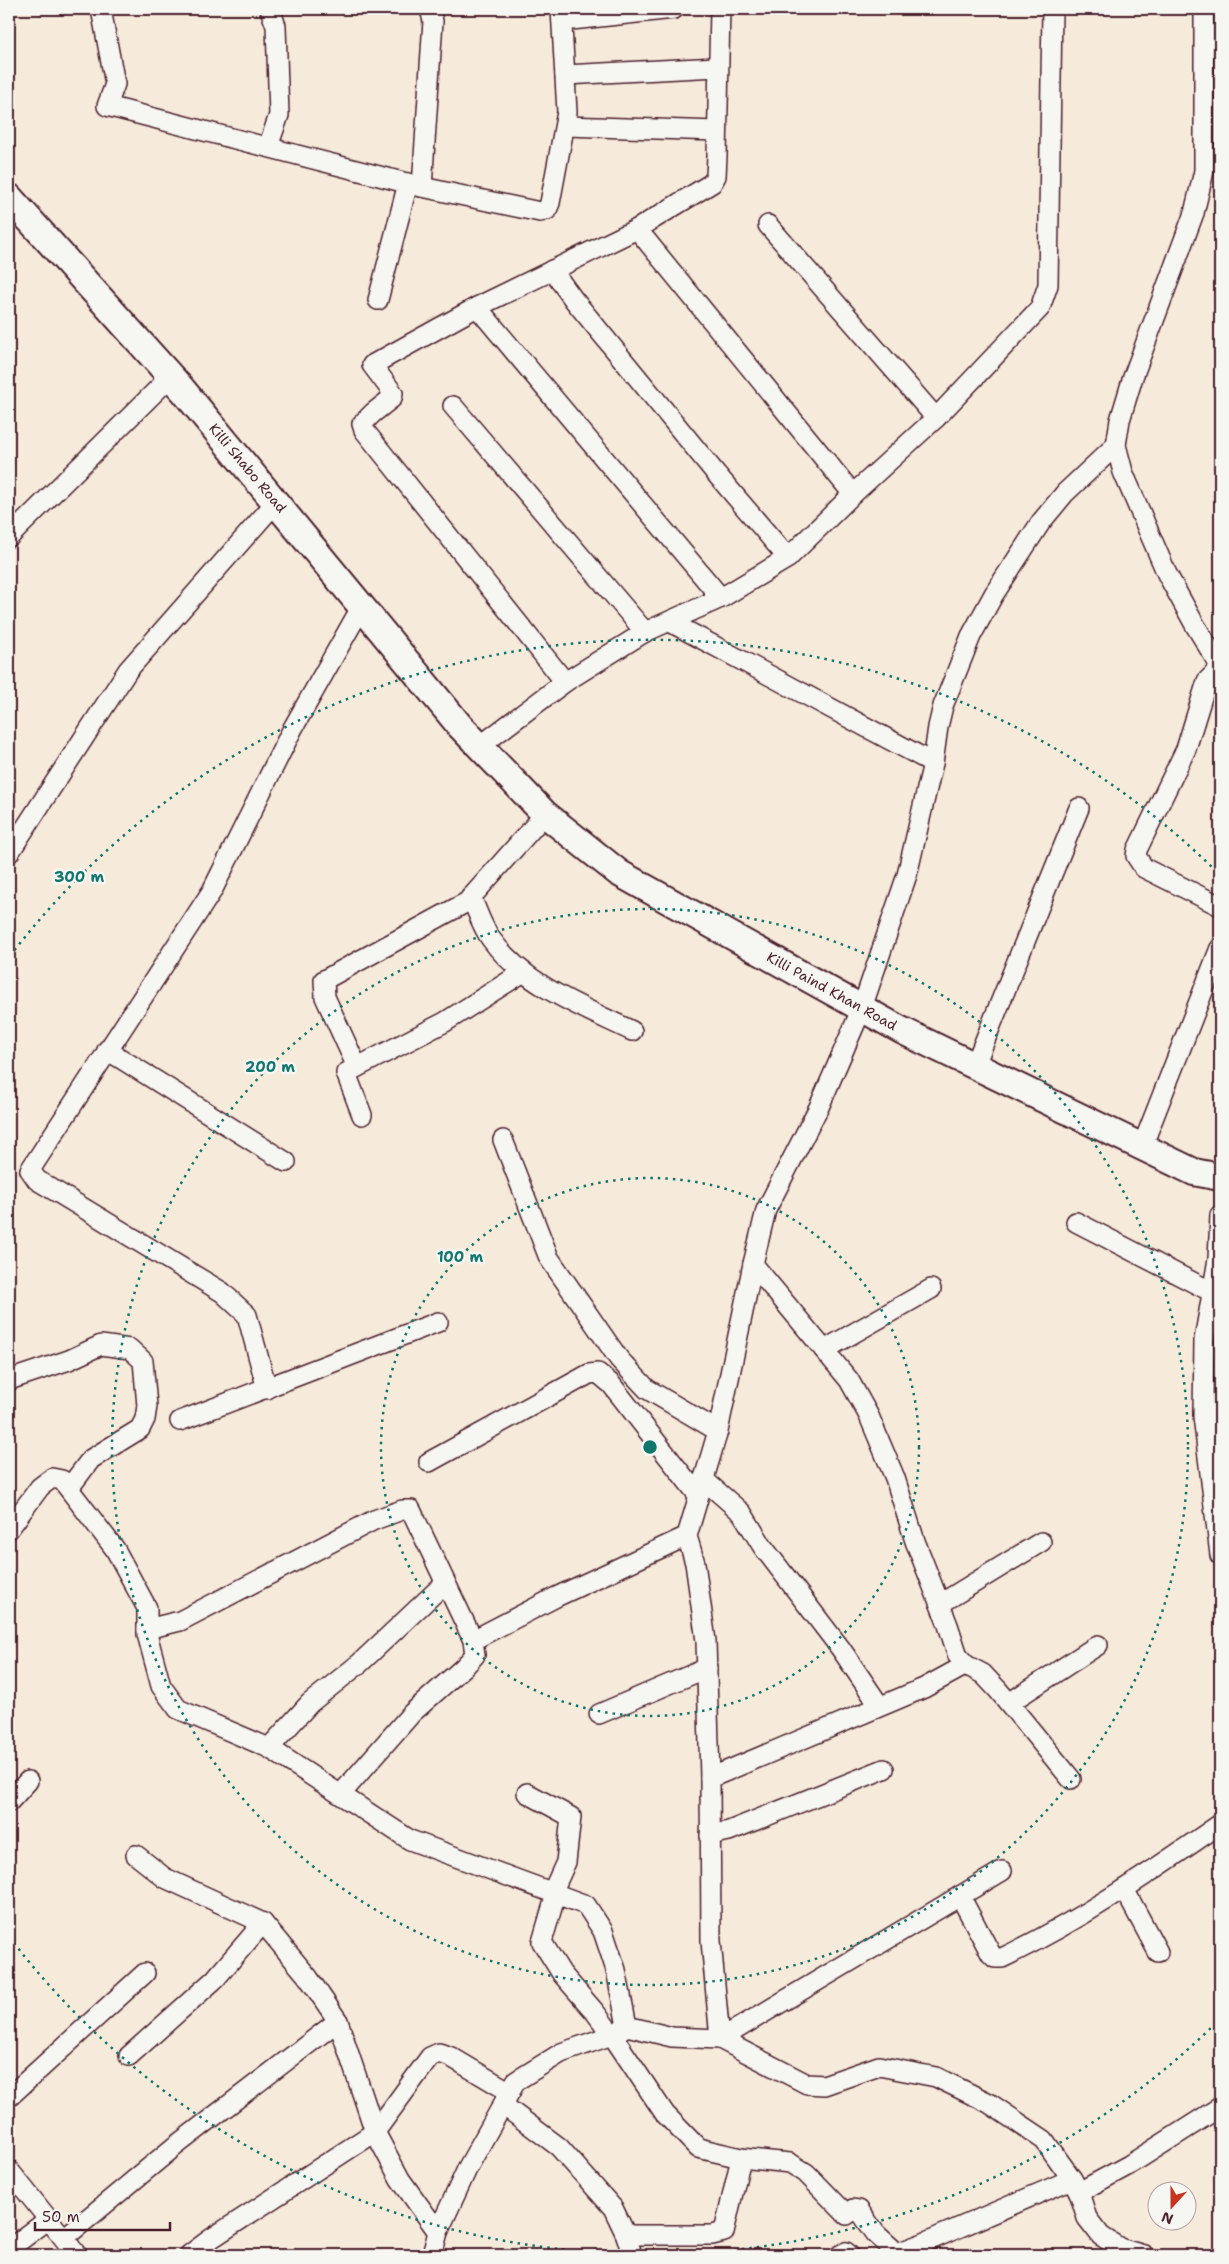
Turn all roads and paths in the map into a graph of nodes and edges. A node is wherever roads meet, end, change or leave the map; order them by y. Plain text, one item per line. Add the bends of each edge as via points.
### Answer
1 (100, 9) edge
2 (270, 9) edge
3 (430, 9) edge
4 (674, 9) edge
5 (720, 9) edge
6 (1052, 9) edge
7 (1204, 9) edge
8 (562, 15) edge
9 (717, 68) junction
10 (565, 75) junction
11 (1212, 119) edge
12 (566, 126) junction
13 (717, 131) junction
14 (268, 147) junction
15 (415, 185) junction
16 (11, 204) edge
17 (768, 225) dead end
18 (637, 228) junction
19 (552, 270) junction
20 (378, 300) dead end
21 (477, 306) junction
22 (170, 377) junction
23 (453, 406) dead end
24 (936, 418) junction
25 (1116, 445) junction
26 (853, 494) junction
27 (276, 502) junction
28 (10, 533) edge
29 (788, 558) junction
30 (721, 598) junction
31 (362, 606) junction
32 (670, 622) junction
33 (645, 632) junction
34 (1220, 667) edge
35 (565, 682) junction
36 (480, 746) junction
37 (933, 763) junction
38 (1079, 808) dead end
39 (545, 814) junction
40 (9, 854) edge
41 (471, 897) junction
42 (1220, 906) edge
43 (1220, 948) edge
44 (522, 973) junction
45 (862, 1008) junction
46 (632, 1031) dead end
47 (107, 1050) junction
48 (975, 1065) junction
49 (357, 1067) junction
50 (362, 1115) dead end
51 (503, 1140) dead end
52 (1142, 1147) junction
53 (286, 1162) dead end
54 (1220, 1177) edge
55 (1220, 1215) edge
56 (1076, 1222) dead end
57 (753, 1264) junction
58 (931, 1290) dead end
59 (1212, 1292) junction
60 (438, 1322) dead end
61 (824, 1350) junction
62 (9, 1380) edge
63 (267, 1389) junction
64 (180, 1421) dead end
65 (718, 1431) junction
66 (429, 1462) dead end
67 (701, 1487) junction
68 (69, 1488) junction
69 (9, 1529) edge
70 (687, 1536) junction
71 (1041, 1542) dead end
72 (1220, 1555) edge
73 (445, 1583) junction
74 (940, 1604) junction
75 (147, 1629) junction
76 (472, 1640) junction
77 (1098, 1645) dead end
78 (966, 1665) junction
79 (707, 1668) junction
80 (1009, 1703) junction
81 (879, 1705) junction
82 (599, 1714) dead end
83 (269, 1748) junction
84 (884, 1769) dead end
85 (710, 1778) junction
86 (1071, 1780) dead end
87 (28, 1781) dead end
88 (527, 1793) dead end
89 (342, 1794) junction
90 (9, 1802) edge
91 (1220, 1824) edge
92 (710, 1835) junction
93 (136, 1855) dead end
94 (1002, 1871) dead end
95 (1124, 1889) junction
96 (554, 1893) junction
97 (960, 1896) junction
98 (263, 1924) junction
99 (1158, 1952) dead end
100 (145, 1973) dead end
101 (338, 2021) junction
102 (619, 2031) junction
103 (720, 2040) junction
104 (130, 2056) dead end
105 (9, 2097) edge
106 (506, 2098) junction
107 (1220, 2107) edge
108 (375, 2132) junction
109 (742, 2158) junction
110 (9, 2170) edge
111 (1075, 2185) junction
112 (49, 2219) junction
113 (438, 2232) junction
114 (626, 2235) junction
115 (64, 2238) junction
116 (9, 2249) edge
117 (896, 2254) edge
118 (77, 2255) edge
119 (189, 2255) edge
120 (432, 2255) edge
121 (632, 2255) edge
122 (840, 2255) edge
123 (849, 2255) edge
124 (1144, 2255) edge

1 - 14 street via 115,84 108,106
2 - 14 street via 276,26 279,115
3 - 15 street via 433,21
4 - 8 street
5 - 9 street
6 - 24 street via 1048,285 1040,308
7 - 11 street
8 - 10 street
9 - 10 street
9 - 13 street
10 - 12 street
11 - 25 street via 1194,213 1133,377
12 - 13 street
12 - 15 street via 546,210 540,212
13 - 18 street via 716,176 712,183
14 - 15 street
15 - 20 street
16 - 22 street, Killi Shabo Road via 42,231
17 - 24 street
18 - 19 street
18 - 26 street
19 - 21 street
19 - 29 street
21 - 30 street
21 - 35 street via 372,365 393,393 392,398 362,424
22 - 27 street, Killi Shabo Road
22 - 28 street
23 - 33 street
24 - 26 street
25 - 34 street via 1123,472 1167,574
25 - 37 street via 1065,493 1041,522 994,594 971,636 943,706
26 - 29 street
27 - 31 street, Killi Shabo Road
27 - 40 street via 128,670
29 - 30 street
30 - 32 street
31 - 36 street, Killi Shabo Road
31 - 47 street via 293,728 212,892
32 - 33 street
32 - 37 street
33 - 35 street
34 - 42 street via 1207,681 1186,749 1136,856 1144,868
35 - 36 street
36 - 39 street, Killi Paind Khan Road
37 - 45 street via 907,875
38 - 48 street
39 - 41 street
39 - 45 street, Killi Paind Khan Road via 619,873
41 - 44 street via 490,938
41 - 49 street via 324,980 325,997
43 - 52 street
44 - 46 street via 571,1002
44 - 49 street via 445,1022
45 - 48 street, Killi Paind Khan Road
45 - 57 street via 819,1107 766,1210
47 - 53 street
47 - 63 street via 30,1170 37,1180 222,1292 247,1315
48 - 52 street, Killi Paind Khan Road
49 - 50 street via 346,1073
51 - 65 street via 549,1258 619,1359 647,1389
52 - 54 street, Killi Paind Khan Road via 1194,1172
55 - 59 street via 1218,1259
56 - 59 street
57 - 61 street
57 - 65 street
58 - 61 street
59 - 72 street via 1204,1340 1203,1416
60 - 63 street
61 - 74 street via 850,1380 869,1416
62 - 68 street via 69,1360 101,1344 130,1350 144,1361 147,1406 140,1429 91,1459
63 - 64 street
65 - 67 street
66 - 67 street via 589,1374 598,1373
67 - 70 street
67 - 81 street via 742,1513 763,1547 841,1649
68 - 69 street via 62,1480 52,1478 40,1487
68 - 75 street via 115,1550 147,1608
70 - 76 street
70 - 79 street via 695,1563
71 - 74 street
73 - 75 street via 411,1510 402,1510 374,1520 180,1621
73 - 76 street
73 - 83 street via 360,1664 310,1703
74 - 78 street via 958,1656
75 - 83 street via 160,1686 178,1709
76 - 89 street via 474,1655 464,1667 412,1713
77 - 80 street
78 - 80 street via 983,1674
78 - 81 street via 924,1688
79 - 82 street
79 - 85 street
80 - 86 street
81 - 85 street
83 - 89 street
84 - 92 street via 729,1831
85 - 92 street
87 - 90 street
88 - 96 street via 571,1817 566,1862
89 - 96 street via 410,1840
91 - 95 street
92 - 103 street via 711,1941
93 - 98 street via 165,1878
94 - 97 street
95 - 97 street via 1048,1936 1002,1958 991,1954
95 - 99 street
96 - 102 street via 586,1905 603,1931 616,1970
96 - 102 street via 542,1942 562,1974 595,2012
97 - 103 street
98 - 101 street via 308,1977
98 - 104 street via 215,1979
100 - 105 street
101 - 108 street
101 - 115 street via 182,2140
102 - 103 street
102 - 106 street via 561,2054 516,2081
102 - 109 street via 665,2114 698,2148
103 - 111 street via 806,2084 824,2085 879,2066 936,2077 989,2103 1044,2140
106 - 108 street via 466,2065 439,2053 430,2057
106 - 113 street via 468,2167
106 - 114 street via 568,2156 612,2208
107 - 111 street via 1129,2165
108 - 113 street via 400,2179
108 - 119 street
109 - 114 street via 724,2232 712,2235
109 - 117 street via 790,2163 806,2173 847,2215 853,2209 859,2210
110 - 112 street
111 - 117 street
111 - 124 street via 1087,2218 1101,2236 1120,2248
112 - 115 street
112 - 116 street
113 - 120 street
114 - 121 street
115 - 118 street
122 - 123 street via 846,2252

